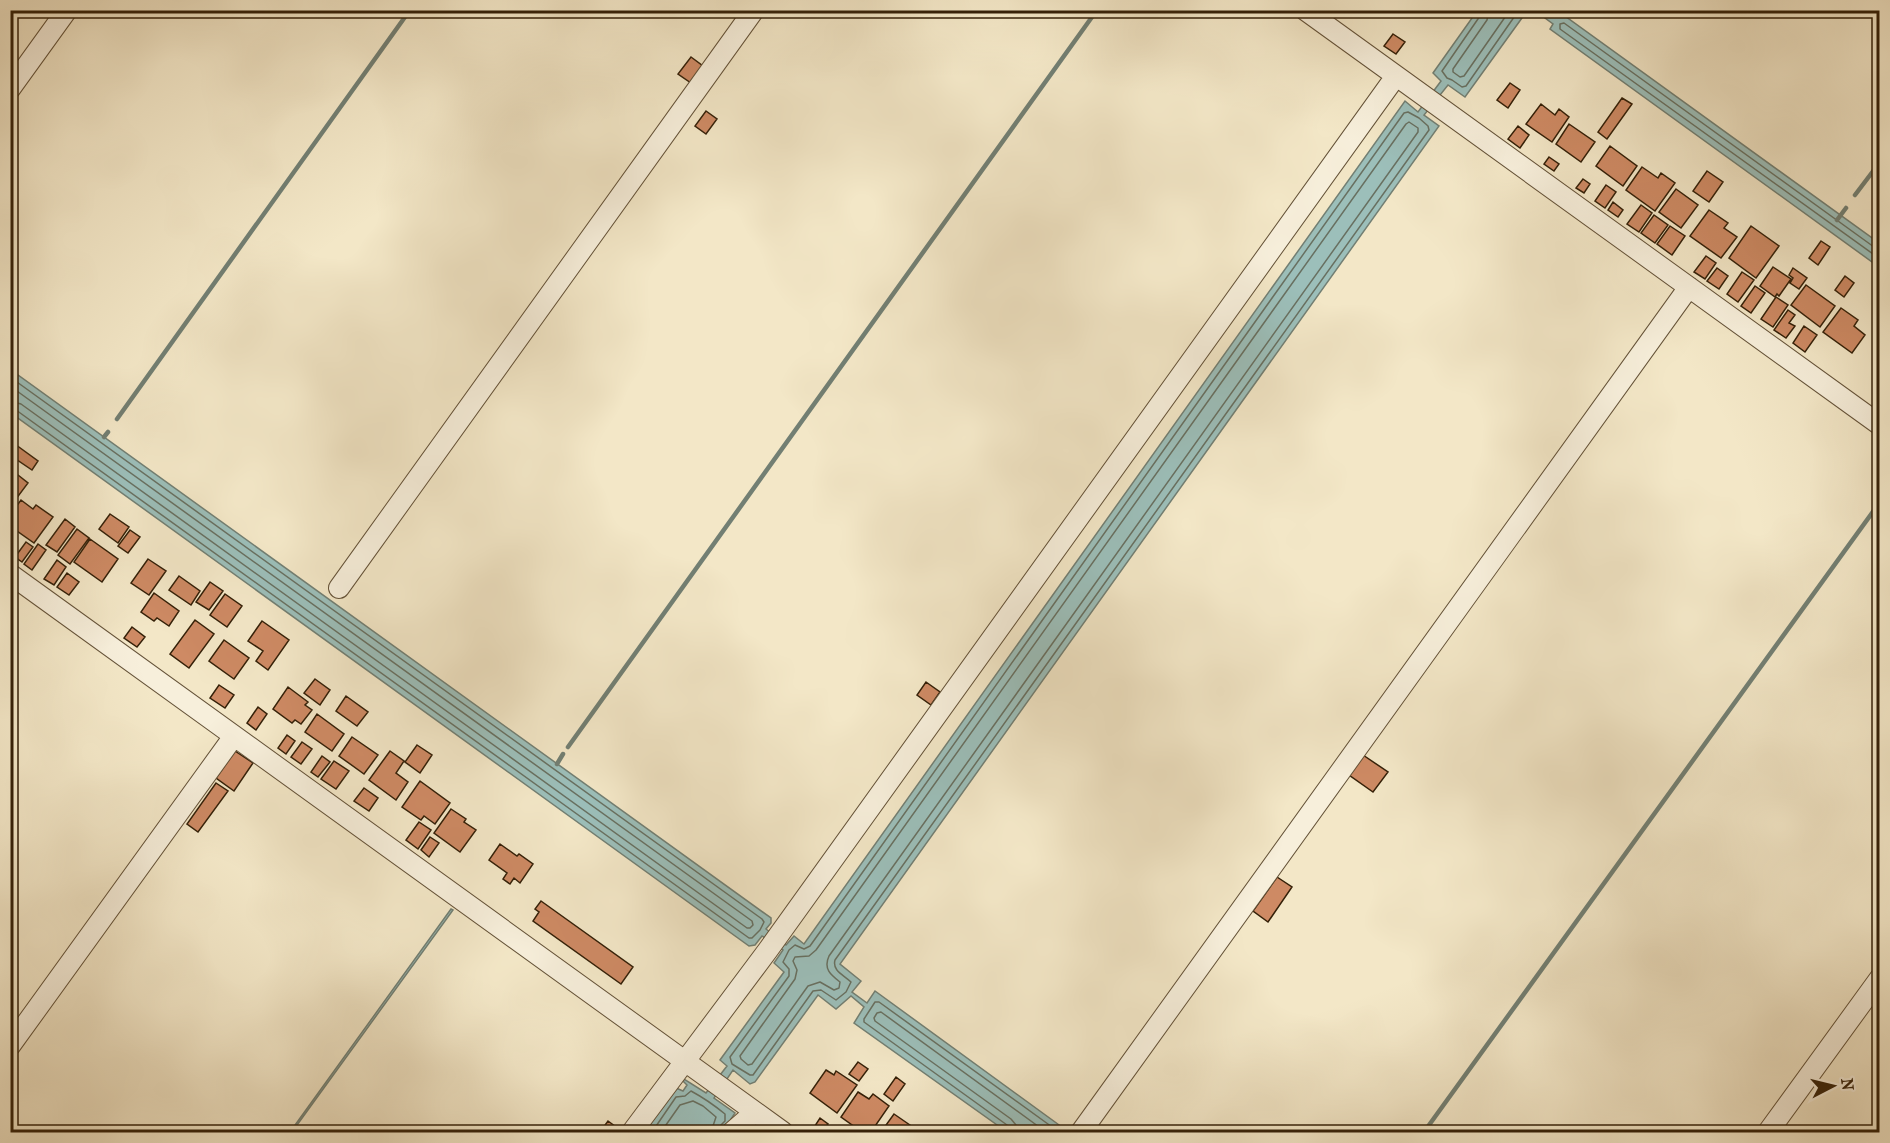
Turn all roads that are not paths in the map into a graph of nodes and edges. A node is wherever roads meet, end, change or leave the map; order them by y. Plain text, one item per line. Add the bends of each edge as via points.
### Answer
1 (67, 10) edge
2 (754, 10) edge
3 (1305, 10) edge
4 (1396, 76) junction
5 (10, 89) edge
6 (1689, 287) junction
7 (1880, 425) edge
8 (10, 574) edge
9 (339, 588) dead end
10 (234, 736) junction
11 (1880, 978) edge
12 (10, 1046) edge
13 (684, 1061) junction
14 (755, 1112) junction
15 (632, 1132) edge
16 (732, 1132) edge
17 (783, 1132) edge
18 (1081, 1132) edge
19 (1768, 1132) edge

1 - 5 street
2 - 9 street
3 - 4 street
4 - 6 street
4 - 13 street via 768,950
6 - 7 street
6 - 18 street
8 - 10 street
10 - 12 street
10 - 13 street
11 - 19 street
13 - 14 street
13 - 15 street
14 - 16 street
14 - 17 street

